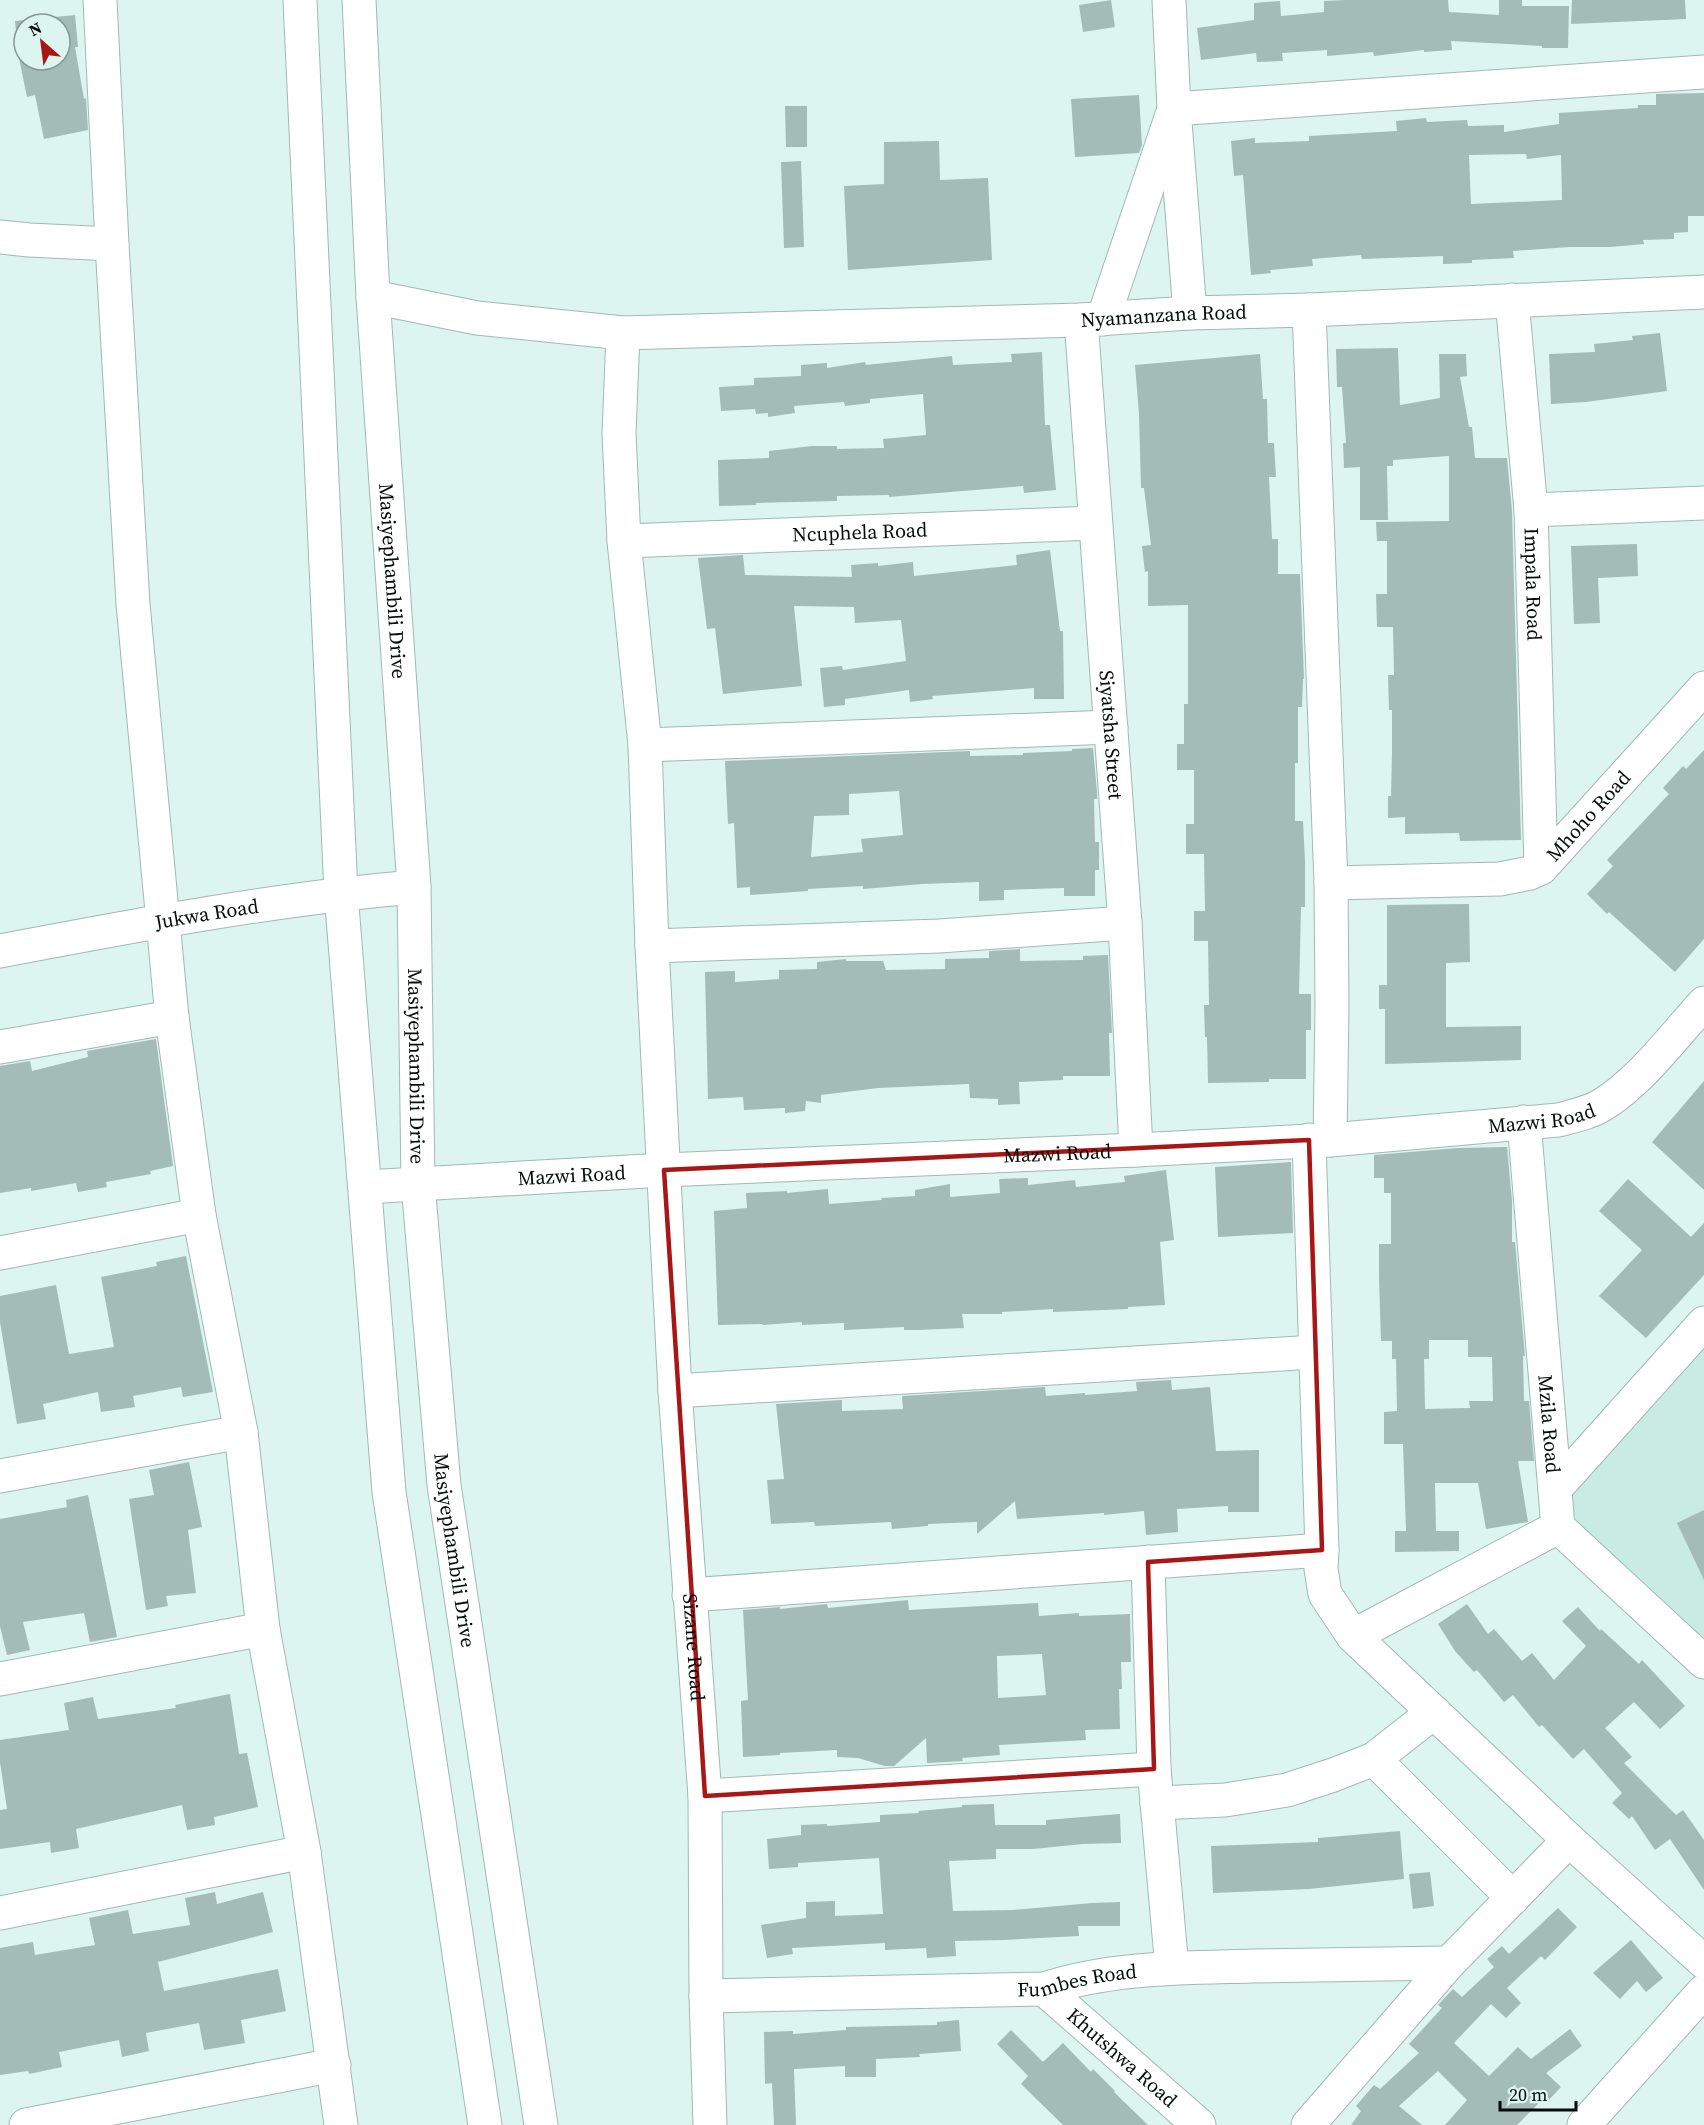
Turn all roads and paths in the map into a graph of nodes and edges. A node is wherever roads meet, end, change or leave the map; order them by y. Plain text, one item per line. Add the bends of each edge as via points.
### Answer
1 (100, 0) edge
2 (300, 0) edge
3 (359, 0) edge
4 (1169, 0) edge
5 (1704, 72) edge
6 (1174, 109) junction
7 (0, 237) edge
8 (112, 244) junction
9 (1704, 292) edge
10 (373, 297) junction
11 (1512, 300) junction
12 (1309, 310) junction
13 (1190, 313) junction
14 (1092, 320) junction
15 (623, 333) junction
16 (1704, 503) edge
17 (1531, 510) junction
18 (1095, 523) junction
19 (624, 541) junction
20 (1704, 688) edge
21 (1111, 727) junction
22 (645, 745) junction
23 (1541, 868) junction
24 (1331, 883) junction
25 (414, 887) junction
26 (341, 893) junction
27 (163, 920) junction
28 (1125, 923) junction
29 (652, 946) junction
30 (0, 951) edge
31 (1704, 1003) edge
32 (172, 1017) junction
33 (0, 1047) edge
34 (1524, 1122) junction
35 (1319, 1140) junction
36 (1136, 1150) junction
37 (664, 1170) junction
38 (418, 1184) junction
39 (365, 1187) junction
40 (199, 1215) junction
41 (0, 1253) edge
42 (1704, 1323) edge
43 (1315, 1352) junction
44 (675, 1391) junction
45 (241, 1432) junction
46 (0, 1476) edge
47 (1555, 1489) junction
48 (1558, 1527) junction
49 (1322, 1550) junction
50 (1148, 1562) junction
51 (689, 1595) junction
52 (263, 1629) junction
53 (1353, 1636) junction
54 (1704, 1662) edge
55 (0, 1679) edge
56 (1434, 1712) junction
57 (1374, 1759) junction
58 (1154, 1768) junction
59 (705, 1796) junction
60 (1157, 1803) junction
61 (1569, 1840) junction
62 (304, 1852) junction
63 (1513, 1898) junction
64 (0, 1913) edge
65 (1704, 1962) edge
66 (1449, 1963) junction
67 (1172, 1968) junction
68 (1044, 1989) junction
69 (1704, 1991) edge
70 (706, 1996) junction
71 (334, 2065) junction
72 (26, 2125) edge
73 (341, 2125) edge
74 (485, 2125) edge
75 (541, 2125) edge
76 (710, 2125) edge
77 (1199, 2125) edge
78 (1308, 2125) edge
79 (1584, 2125) edge

1 - 8 street
2 - 26 street
3 - 10 street, Masiyephambili Drive
4 - 6 street
5 - 6 street
6 - 13 street
6 - 14 street
7 - 8 street
8 - 27 street via 133,604
9 - 11 street, Nyamanzana Road
10 - 15 street, Nyamanzana Road via 477,318
10 - 25 street, Masiyephambili Drive
11 - 12 street, Nyamanzana Road
11 - 17 street, Impala Road
12 - 13 street, Nyamanzana Road
12 - 24 street
13 - 14 street, Nyamanzana Road
14 - 15 street, Nyamanzana Road
14 - 18 street, Siyatsha Street
15 - 19 street, Sizane Road via 619,434
16 - 17 street
17 - 23 street, Impala Road
18 - 19 street, Ncuphela Road
18 - 21 street, Siyatsha Street
19 - 22 street, Sizane Road
20 - 23 street, Mhoho Road
21 - 22 street
21 - 28 street, Siyatsha Street
22 - 29 street, Sizane Road
23 - 24 street, Mhoho Road via 1500,879
24 - 35 street via 1332,1006
25 - 26 street, Jukwa Road
25 - 38 street, Masiyephambili Drive
26 - 27 street, Jukwa Road
26 - 39 street
27 - 30 street, Jukwa Road
27 - 32 street
28 - 29 street via 939,936
28 - 36 street, Siyatsha Street
29 - 37 street, Sizane Road
31 - 34 street, Mazwi Road via 1624,1090 1601,1106 1558,1120
32 - 33 street
32 - 40 street
34 - 35 street, Mazwi Road
34 - 47 street, Mzila Road
35 - 36 street, Mazwi Road
35 - 43 street
36 - 37 street, Mazwi Road
37 - 38 street, Mazwi Road
37 - 44 street, Sizane Road
38 - 39 street, Mazwi Road
38 - 75 street, Masiyephambili Drive via 444,1485
39 - 74 street via 389,1492
40 - 41 street
40 - 45 street
42 - 47 street
43 - 44 street
43 - 49 street
44 - 51 street, Sizane Road
45 - 46 street
45 - 52 street
47 - 48 street, Mzila Road
48 - 53 street
48 - 54 street
49 - 50 street
49 - 53 street via 1325,1594
50 - 51 street
50 - 58 street
51 - 59 street, Sizane Road
52 - 55 street
52 - 62 street
53 - 56 street
56 - 57 street
56 - 61 street
57 - 60 street via 1287,1790 1225,1800
57 - 63 street
58 - 59 street
58 - 60 street
59 - 70 street, Sizane Road
60 - 67 street
61 - 63 street
61 - 65 street
62 - 64 street
62 - 71 street
63 - 66 street
66 - 67 street, Fumbes Road
66 - 78 street
67 - 68 street, Fumbes Road via 1101,1975
68 - 70 street, Fumbes Road
68 - 77 street, Khutshwa Road
69 - 79 street
70 - 76 street, Sizane Road
71 - 72 street
71 - 73 street

